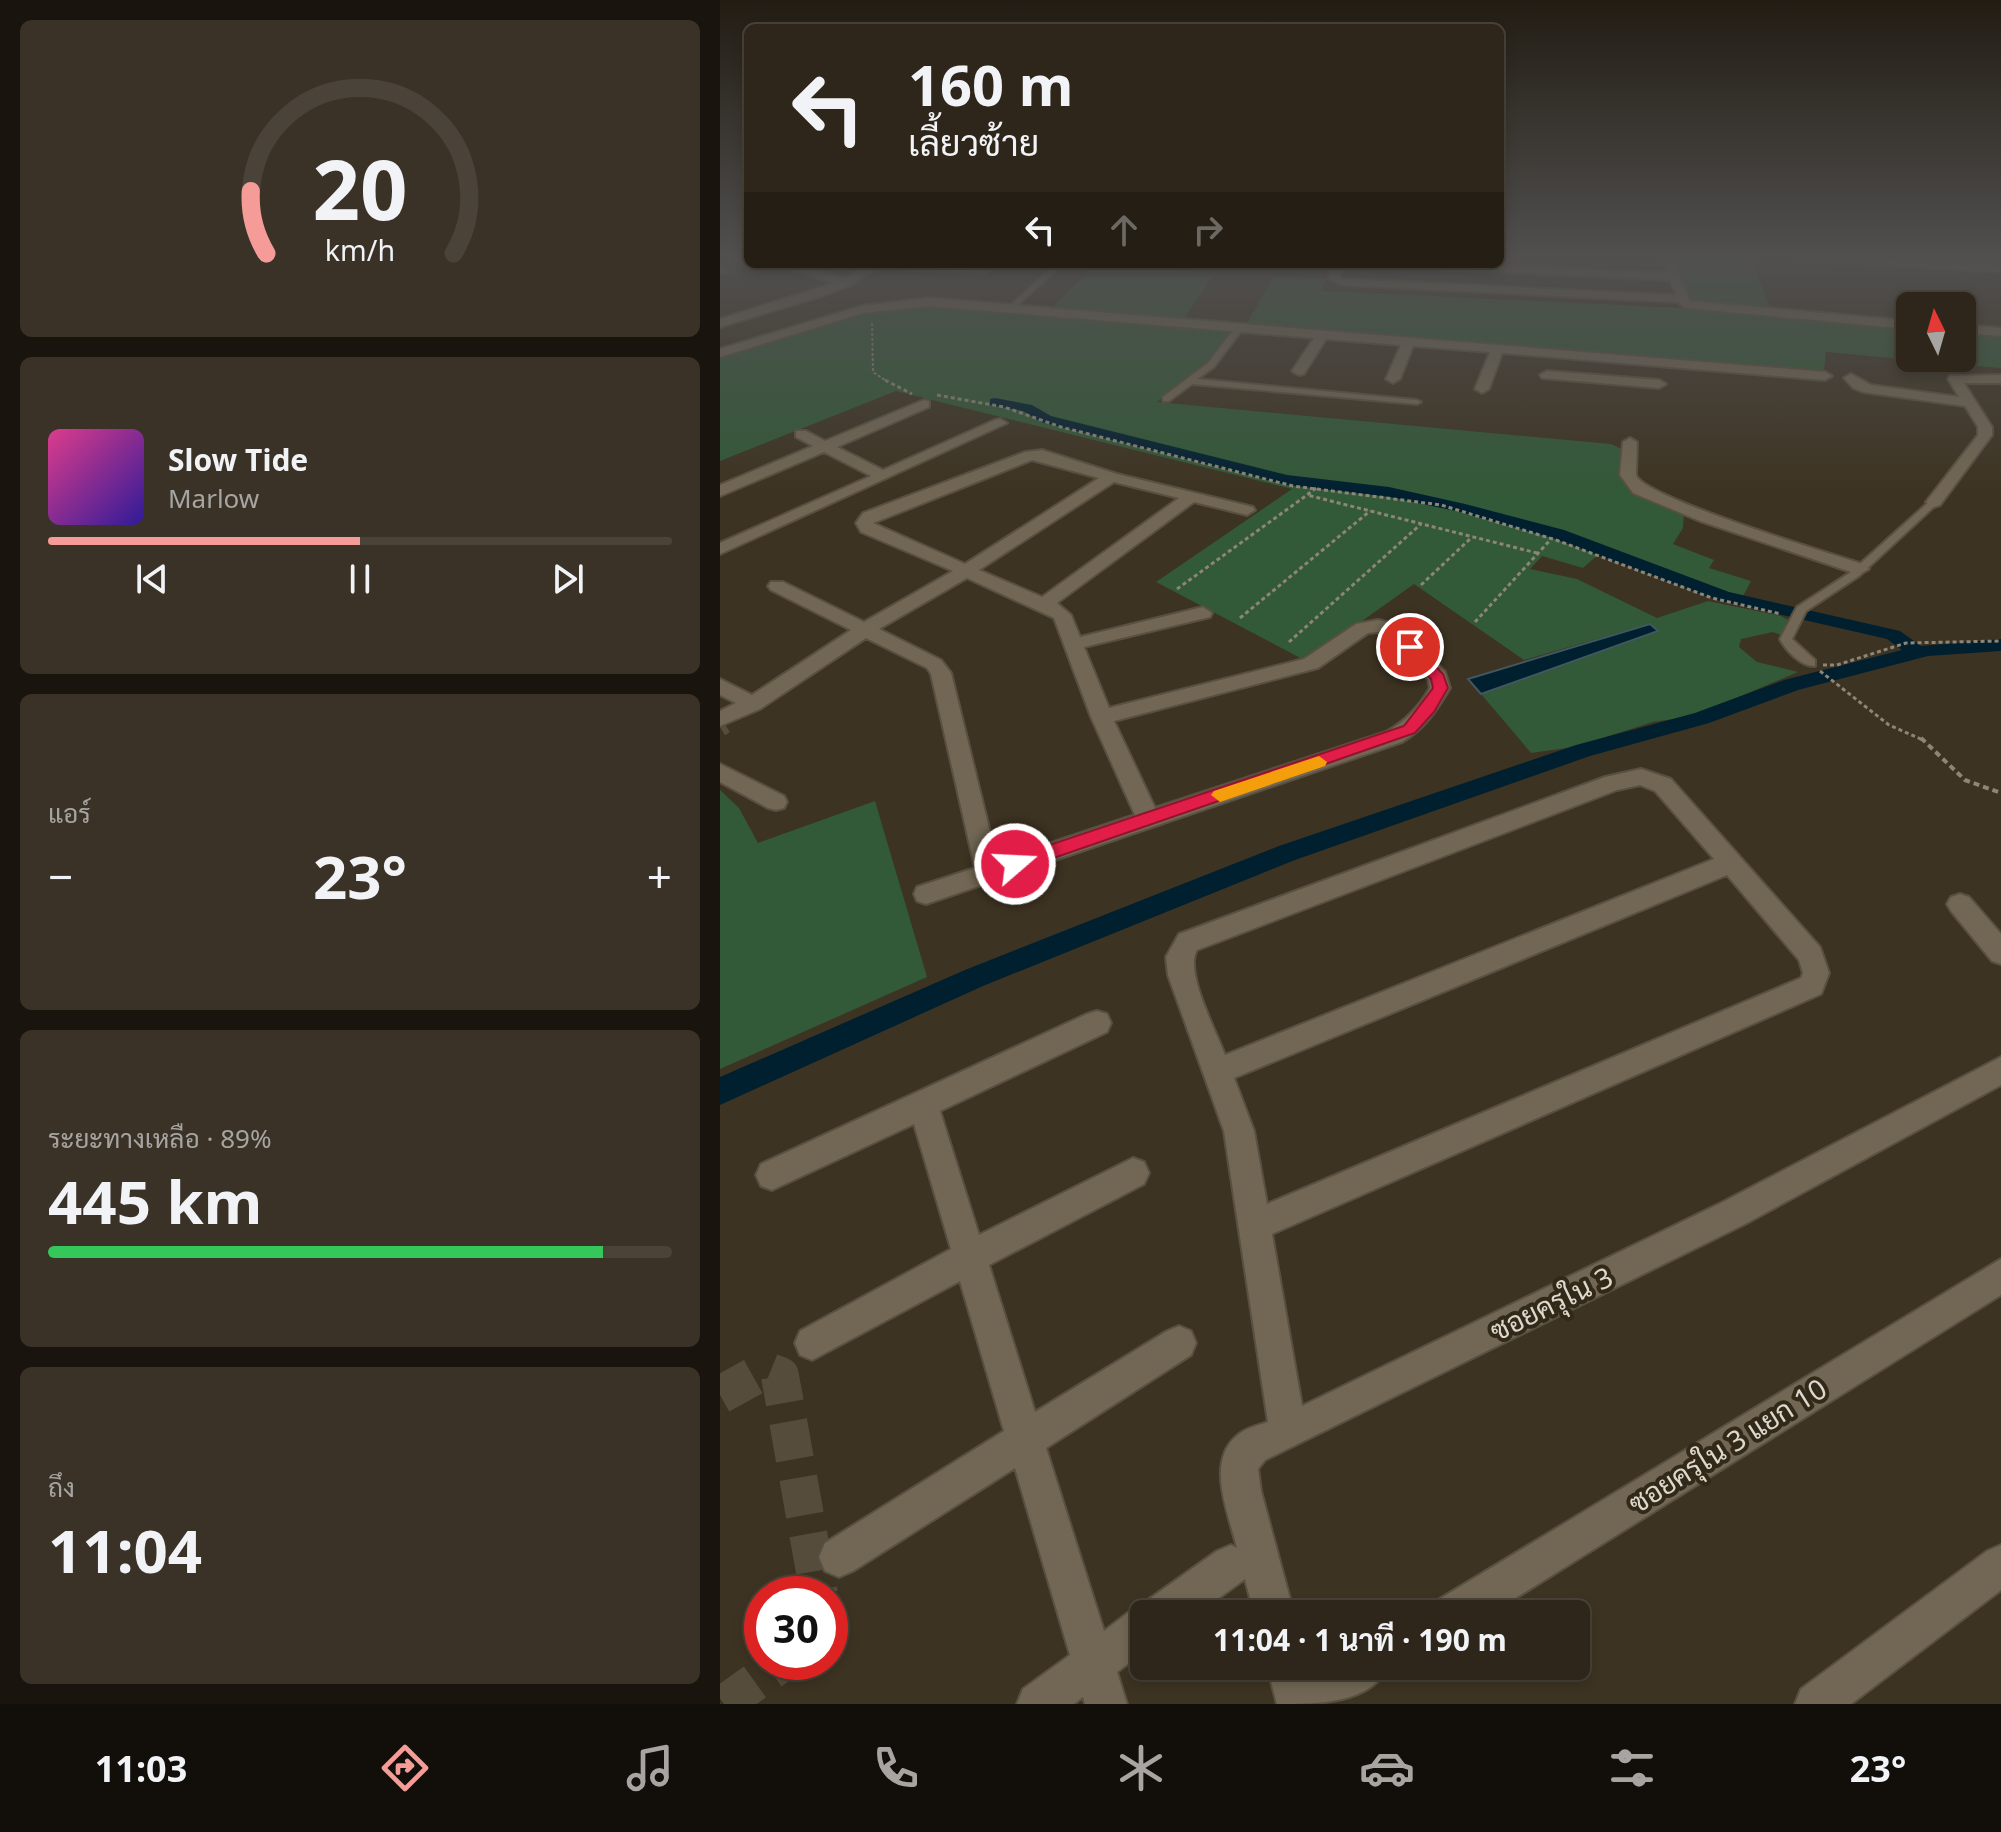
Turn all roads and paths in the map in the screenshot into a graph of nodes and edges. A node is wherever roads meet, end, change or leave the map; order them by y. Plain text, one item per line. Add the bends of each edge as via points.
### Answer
1 (774, 336) edge
2 (870, 336) edge
3 (1233, 336) edge
4 (1322, 336) edge
5 (1342, 336) edge
6 (1409, 341) junction
7 (1498, 348) junction
8 (720, 353) edge
9 (1658, 362) junction
10 (1299, 371) dead end
11 (1547, 375) dead end
12 (1825, 376) dead end
13 (1393, 379) dead end
14 (2001, 379) edge
15 (1190, 381) junction
16 (1960, 387) junction
17 (1482, 389) dead end
18 (925, 399) junction
19 (1166, 399) dead end
20 (1417, 402) dead end
21 (1969, 402) junction
22 (1000, 423) dead end
23 (801, 434) dead end
24 (1630, 442) dead end
25 (826, 446) junction
26 (883, 476) junction
27 (1112, 477) junction
28 (1316, 488) junction
29 (720, 491) edge
30 (1307, 495) junction
31 (1192, 496) junction
32 (1934, 502) joint
33 (1247, 510) dead end
34 (1370, 511) junction
35 (1421, 523) junction
36 (1472, 536) junction
37 (1552, 538) junction
38 (720, 549) edge
39 (1537, 553) junction
40 (1860, 569) junction
41 (964, 572) junction
42 (1421, 585) dead end
43 (777, 586) dead end
44 (1177, 589) dead end
45 (1044, 604) junction
46 (1203, 613) dead end
47 (1795, 613) junction
48 (1240, 618) dead end
49 (1475, 622) dead end
50 (866, 629) junction
51 (2001, 641) edge
52 (1289, 642) dead end
53 (1074, 644) junction
54 (1811, 663) dead end
55 (720, 686) edge
56 (734, 715) edge
57 (1102, 717) junction
58 (720, 772) edge
59 (2001, 793) edge
60 (776, 802) dead end
61 (1148, 819) junction
62 (1730, 863) junction
63 (988, 873) junction
64 (926, 894) dead end
65 (1960, 904) dead end
66 (2001, 953) edge
67 (1097, 1023) dead end
68 (2001, 1070) edge
69 (1216, 1072) junction
70 (923, 1104) junction
71 (1133, 1173) dead end
72 (772, 1175) dead end
73 (1254, 1226) junction
74 (970, 1257) junction
75 (2001, 1276) edge
76 (812, 1343) dead end
77 (1179, 1343) dead end
78 (1288, 1432) junction
79 (1026, 1441) junction
80 (839, 1557) dead end
81 (1231, 1565) dead end
82 (2001, 1565) edge
83 (1182, 1600) edge
84 (1270, 1600) edge
85 (1475, 1600) edge
86 (1130, 1637) edge
87 (1094, 1663) junction
88 (1292, 1680) edge
89 (1345, 1680) edge
90 (1038, 1704) edge
91 (1106, 1704) edge
92 (1298, 1704) edge
93 (1306, 1704) edge
94 (1816, 1704) edge

1 - 8 street
2 - 18 path via 873,372
3 - 15 lane via 1211,365
4 - 10 street
5 - 6 street
6 - 7 street
6 - 13 street
7 - 9 street
7 - 17 street
9 - 11 street via 1659,389
9 - 12 street
14 - 16 street via 1959,377 1955,379
15 - 19 lane
15 - 20 lane
16 - 21 street
16 - 21 street via 1851,378 1872,390
18 - 25 street
18 - 28 path via 1004,407 1061,427
21 - 32 street via 1985,435
22 - 26 street
23 - 25 street
24 - 40 street via 1627,475 1639,490
25 - 26 street
25 - 29 street
26 - 38 street
27 - 31 street
27 - 41 street
27 - 41 street via 1030,455 864,523
28 - 30 path
28 - 37 path via 1429,502
30 - 34 path
30 - 44 path
31 - 33 street
31 - 45 street
32 - 40 lane
34 - 35 path
34 - 48 path
35 - 36 path
35 - 52 path
36 - 39 path
36 - 42 path
37 - 39 path
37 - 47 path via 1712,598
39 - 49 path
40 - 47 lane
41 - 45 street
41 - 50 street
43 - 50 street
45 - 53 street via 1062,615
46 - 53 street
47 - 54 lane via 1787,642
50 - 56 street
50 - 63 street via 934,664 941,673
51 - 59 path via 1906,643 1837,665 1813,664 1889,725 1919,736 1965,780
53 - 57 street
55 - 56 street
57 - 61 street
57 - 61 street via 1311,664 1363,628 1378,626 1392,629 1438,677 1440,688 1409,730
58 - 60 street
61 - 63 street
62 - 69 street
62 - 69 street via 1663,785 1641,777 1188,942 1179,957 1181,975
62 - 73 street via 1811,955 1816,973 1811,986
63 - 64 street
65 - 66 street
67 - 70 street
68 - 78 street, ซอยครุใน 3 via 1734,1213
69 - 73 street via 1239,1131
70 - 72 street
70 - 74 street
71 - 74 street
73 - 78 street
74 - 76 street
74 - 79 street
75 - 85 street, ซอยครุใน 3 แยก 10
77 - 79 street
78 - 84 street, ซอยครุใน 3 via 1252,1447 1239,1463
79 - 80 street
79 - 87 street
81 - 83 street
82 - 94 street
86 - 87 street
87 - 90 street
87 - 91 street
88 - 92 street
89 - 93 street

